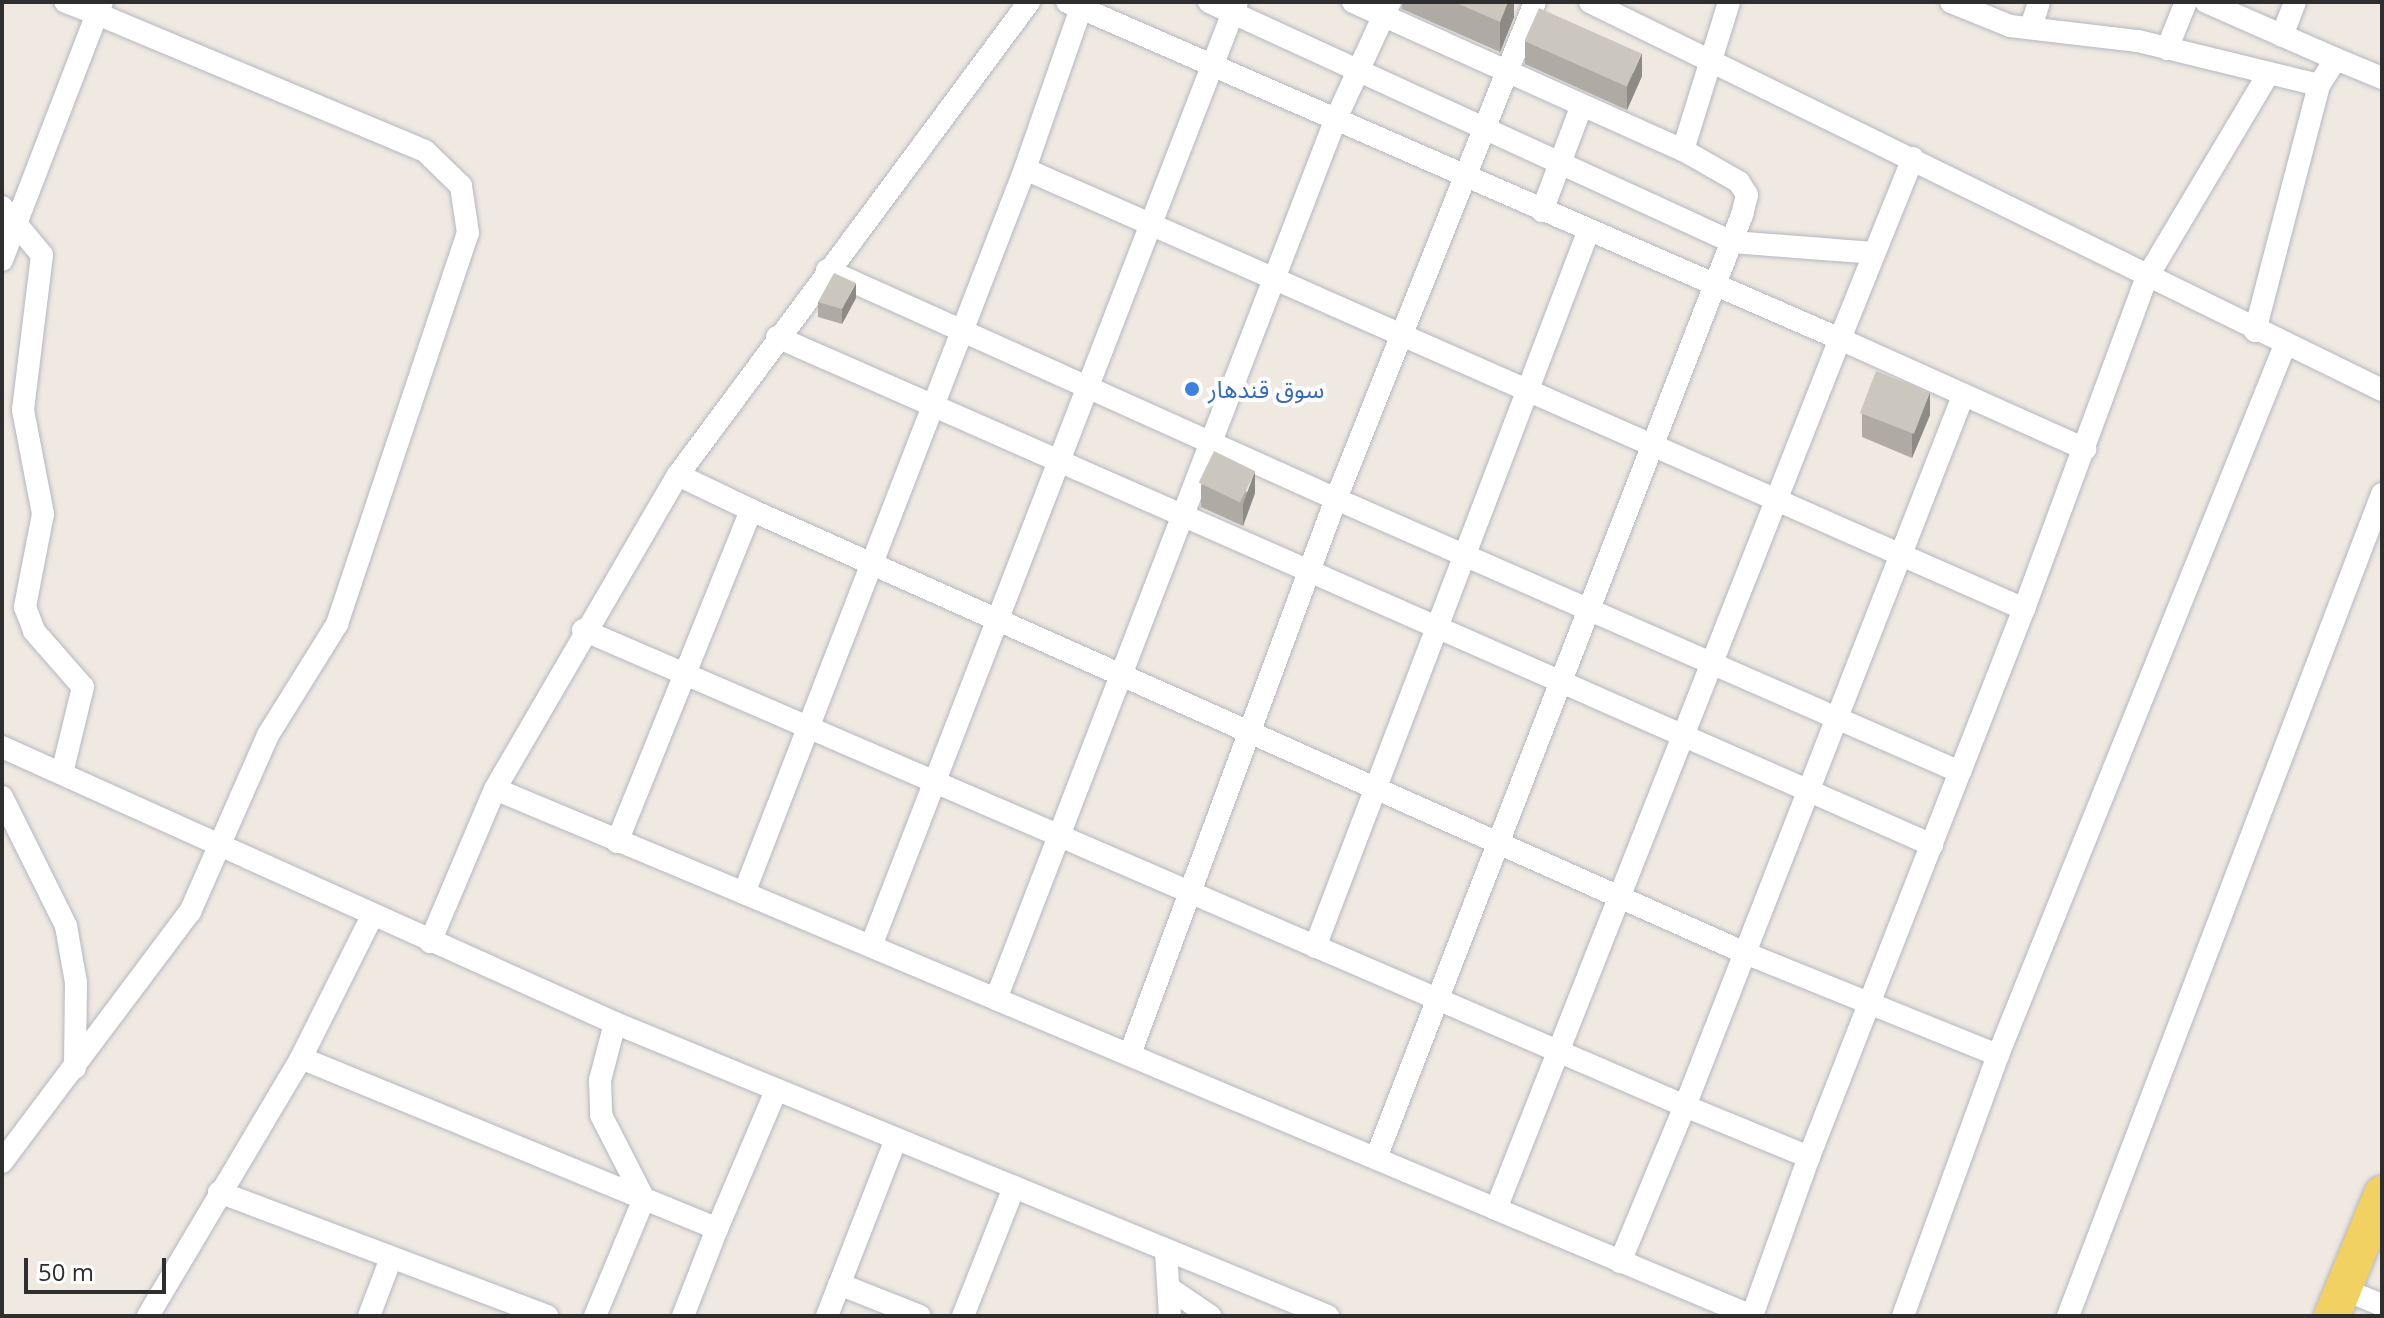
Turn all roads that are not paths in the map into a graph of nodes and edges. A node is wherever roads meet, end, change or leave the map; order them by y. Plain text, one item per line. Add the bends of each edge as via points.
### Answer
1 (65, 2) edge
2 (1029, 2) edge
3 (1209, 2) edge
4 (1353, 2) edge
5 (1535, 2) edge
6 (1590, 2) edge
7 (1729, 2) edge
8 (1951, 2) edge
9 (2039, 2) edge
10 (2186, 2) edge
11 (2206, 2) edge
12 (2295, 2) edge
13 (1074, 5) edge
14 (1235, 7) edge
15 (100, 8) edge
16 (1387, 9) edge
17 (2031, 27) junction
18 (2282, 36) junction
19 (2167, 49) junction
20 (1710, 57) junction
21 (2336, 59) junction
22 (1211, 66) junction
23 (1358, 71) junction
24 (1504, 71) junction
25 (2269, 73) junction
26 (2381, 74) edge
27 (2319, 85) junction
28 (1581, 107) junction
29 (1335, 121) junction
30 (1485, 126) junction
31 (1683, 150) junction
32 (1913, 158) junction
33 (1561, 162) junction
34 (1025, 169) junction
35 (1465, 176) junction
36 (1542, 211) junction
37 (10, 213) edge
38 (1149, 226) junction
39 (1588, 232) junction
40 (1732, 242) junction
41 (1874, 253) junction
42 (2, 260) edge
43 (827, 270) junction
44 (2146, 279) junction
45 (1274, 283) junction
46 (1714, 285) junction
47 (2255, 331) junction
48 (964, 332) junction
49 (1399, 336) junction
50 (777, 337) junction
51 (1840, 339) junction
52 (2285, 345) junction
53 (2381, 386) edge
54 (1086, 390) junction
55 (1526, 394) junction
56 (1963, 396) junction
57 (932, 410) junction
58 (1212, 444) junction
59 (1650, 446) junction
60 (2085, 449) junction
61 (1058, 462) junction
62 (678, 475) junction
63 (2382, 494) edge
64 (1336, 499) junction
65 (1776, 500) junction
66 (751, 510) junction
67 (1183, 520) junction
68 (1903, 554) junction
69 (1464, 555) junction
70 (871, 565) junction
71 (1309, 573) junction
72 (2024, 609) junction
73 (1586, 612) junction
74 (994, 620) junction
75 (1437, 625) junction
76 (583, 630) junction
77 (1709, 665) junction
78 (681, 673) junction
79 (1122, 678) junction
80 (1560, 682) junction
81 (1837, 719) junction
82 (806, 728) junction
83 (1249, 734) junction
84 (1682, 734) junction
85 (2, 747) edge
86 (1960, 772) junction
87 (62, 773) junction
88 (933, 784) junction
89 (495, 789) junction
90 (1373, 789) junction
91 (1809, 789) junction
92 (2, 797) edge
93 (1058, 838) junction
94 (617, 842) junction
95 (1498, 843) junction
96 (223, 845) junction
97 (1932, 845) junction
98 (744, 893) junction
99 (1190, 893) junction
100 (1621, 896) junction
101 (372, 916) junction
102 (430, 942) junction
103 (871, 946) junction
104 (1315, 947) junction
105 (1745, 953) junction
106 (996, 999) junction
107 (1436, 999) junction
108 (1869, 1003) junction
109 (615, 1023) junction
110 (1560, 1050) junction
111 (1130, 1054) junction
112 (1998, 1055) junction
113 (301, 1058) junction
114 (75, 1068) junction
115 (776, 1091) junction
116 (1685, 1106) junction
117 (896, 1139) junction
118 (1809, 1157) junction
119 (1376, 1158) junction
120 (3, 1160) edge
121 (1014, 1187) junction
122 (219, 1192) junction
123 (2382, 1194) edge
124 (644, 1199) junction
125 (1496, 1209) junction
126 (717, 1229) junction
127 (1166, 1251) junction
128 (391, 1258) junction
129 (1620, 1262) junction
130 (839, 1284) junction
131 (1169, 1288) junction
132 (2337, 1303) edge
133 (2382, 1305) edge
134 (519, 1311) edge
135 (148, 1316) edge
136 (369, 1316) edge
137 (547, 1316) edge
138 (595, 1316) edge
139 (683, 1316) edge
140 (827, 1316) edge
141 (920, 1316) edge
142 (963, 1316) edge
143 (1170, 1316) edge
144 (1210, 1316) edge
145 (1328, 1316) edge
146 (1752, 1316) edge
147 (1903, 1316) edge
148 (2068, 1316) edge

1 - 15 street
2 - 43 street
3 - 14 street
4 - 16 street
5 - 24 street
6 - 20 street
7 - 20 street
8 - 17 street
9 - 17 street
10 - 19 street
11 - 18 street
12 - 18 street
13 - 22 street
13 - 34 street
14 - 22 street
14 - 23 street
15 - 37 street
15 - 96 street via 425,151 447,165 467,211 461,262 349,598 268,735
16 - 23 street
16 - 24 street
17 - 19 street
18 - 21 street
19 - 25 street
20 - 31 street
20 - 32 street
21 - 26 street
21 - 27 street
22 - 29 street
22 - 38 street
23 - 29 street
23 - 30 street
24 - 28 street
24 - 30 street
25 - 27 street
25 - 44 street
27 - 47 street
28 - 31 street
28 - 33 street
29 - 35 street
29 - 45 street
30 - 33 street
30 - 35 street
31 - 40 street via 1739,182 1747,195
32 - 41 street
32 - 44 street
33 - 36 street
33 - 40 street
34 - 38 street
34 - 48 street
35 - 36 street
35 - 49 street
36 - 39 street
37 - 42 street
37 - 87 street via 42,255 23,410 43,514 25,607 34,631 83,687
38 - 45 street
38 - 54 street
39 - 46 street
39 - 55 street
40 - 41 street
40 - 46 street
41 - 51 street
43 - 48 street
43 - 50 street
44 - 47 street
44 - 60 street
45 - 49 street
45 - 58 street
46 - 51 street
46 - 59 street
47 - 52 street
48 - 54 street
48 - 57 street
49 - 55 street
49 - 64 street
50 - 57 street
50 - 62 street
51 - 56 street
51 - 65 street
52 - 53 street
52 - 112 street
54 - 58 street
54 - 61 street
55 - 59 street
55 - 69 street
56 - 60 street
56 - 68 street
57 - 61 street
57 - 70 street
58 - 64 street
58 - 67 street
59 - 65 street
59 - 73 street
60 - 72 street
61 - 67 street
61 - 74 street
62 - 66 street
62 - 76 street
63 - 148 street
64 - 69 street
64 - 71 street
65 - 68 street
65 - 77 street
66 - 70 street
66 - 78 street
67 - 71 street
67 - 79 street
68 - 72 street
68 - 81 street
69 - 73 street
69 - 75 street
70 - 74 street
70 - 82 street
71 - 75 street
71 - 83 street
72 - 86 street
73 - 77 street
73 - 80 street
74 - 79 street
74 - 88 street
75 - 80 street
75 - 90 street
76 - 78 street
76 - 89 street
77 - 81 street
77 - 84 street
78 - 82 street
78 - 94 street
79 - 83 street
79 - 93 street
80 - 84 street
80 - 95 street
81 - 86 street
81 - 91 street
82 - 88 street
82 - 98 street
83 - 90 street
83 - 99 street
84 - 91 street
84 - 100 street
85 - 87 street
86 - 97 street
87 - 96 street
88 - 93 street
88 - 103 street
89 - 94 street
89 - 102 street
90 - 95 street
90 - 104 street
91 - 97 street
91 - 105 street
92 - 114 street via 66,926 76,983
93 - 99 street
93 - 106 street
94 - 98 street
95 - 100 street
95 - 107 street
96 - 101 street
96 - 114 street via 190,912
97 - 108 street
98 - 103 street
99 - 104 street
99 - 111 street
100 - 105 street
100 - 110 street
101 - 102 street
101 - 113 street
102 - 109 street
103 - 106 street
104 - 107 street
105 - 108 street
105 - 116 street
106 - 111 street
107 - 110 street
107 - 119 street
108 - 112 street
108 - 118 street
109 - 115 street
109 - 124 street via 600,1080 601,1115
110 - 116 street
110 - 125 street
111 - 119 street
112 - 147 street
113 - 122 street
113 - 124 street
114 - 120 street
115 - 117 street
115 - 126 street
116 - 118 street
116 - 129 street
117 - 121 street
117 - 130 street
118 - 146 street
119 - 125 street
121 - 127 street
121 - 142 street
122 - 128 street
122 - 135 street
123 - 132 main road
124 - 126 street
124 - 138 street
125 - 129 street
126 - 139 street
127 - 131 street
127 - 145 street
128 - 134 street
128 - 136 street
129 - 146 street
130 - 140 street
130 - 141 street
131 - 143 street
131 - 144 street
132 - 133 street
134 - 137 street

